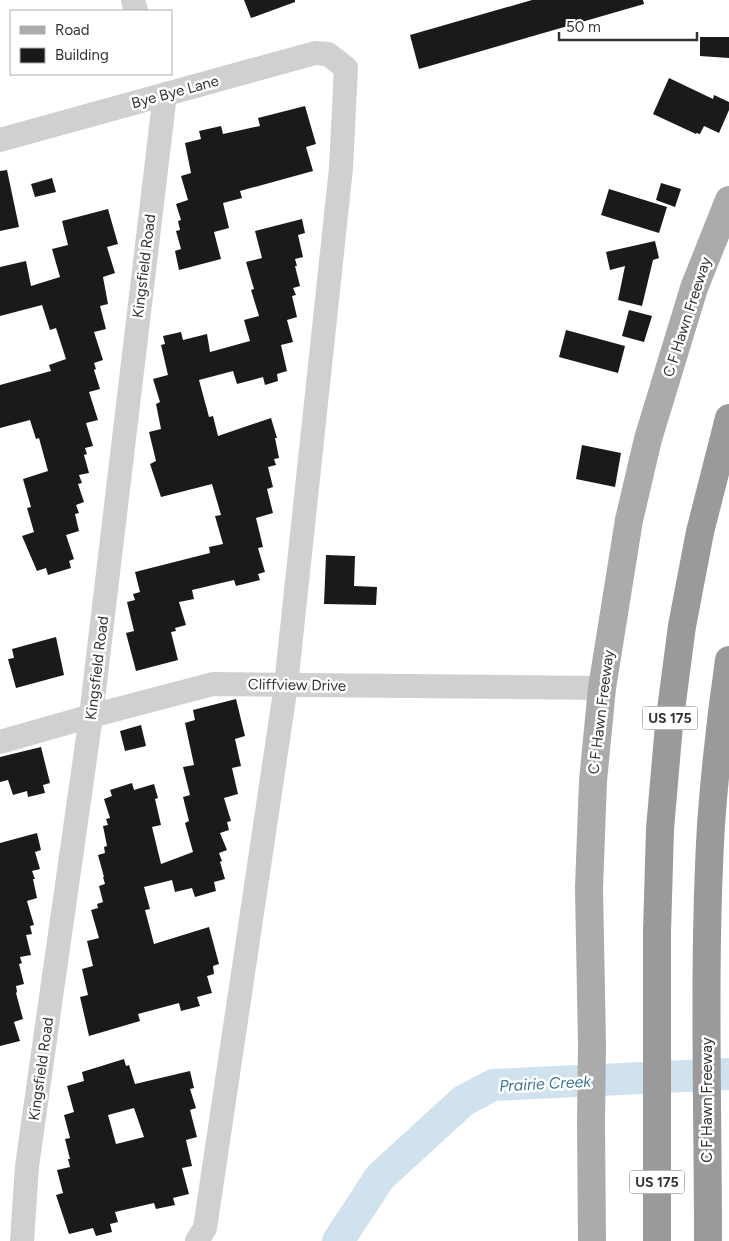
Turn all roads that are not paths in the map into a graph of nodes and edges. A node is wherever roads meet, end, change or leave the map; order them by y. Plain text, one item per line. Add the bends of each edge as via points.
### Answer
1 (165, 94) junction
2 (0, 140) edge
3 (729, 200) edge
4 (729, 418) edge
5 (729, 660) edge
6 (286, 685) junction
7 (602, 688) junction
8 (726, 698) edge
9 (91, 716) junction
10 (0, 742) edge
11 (22, 1241) edge
12 (197, 1241) edge
13 (592, 1241) edge
14 (657, 1241) edge
15 (708, 1241) edge

1 - 2 street, Bye Bye Lane
1 - 6 street, Bye Bye Lane via 315,53 328,54 346,68 341,168
1 - 9 street, Kingsfield Road
3 - 7 main road, C F Hawn Freeway via 694,288 648,439 629,520
4 - 14 highway, US 175 via 700,532 682,626 669,725 660,829 657,932
5 - 8 highway, C F Hawn Freeway
6 - 7 street, Cliffview Drive
6 - 9 street, Cliffview Drive via 213,684
6 - 12 street via 205,1228
7 - 13 main road, C F Hawn Freeway via 593,781 589,888
8 - 15 highway, C F Hawn Freeway via 711,824 707,1023
9 - 10 street, Cliffview Drive
9 - 11 street, Kingsfield Road via 27,1166

